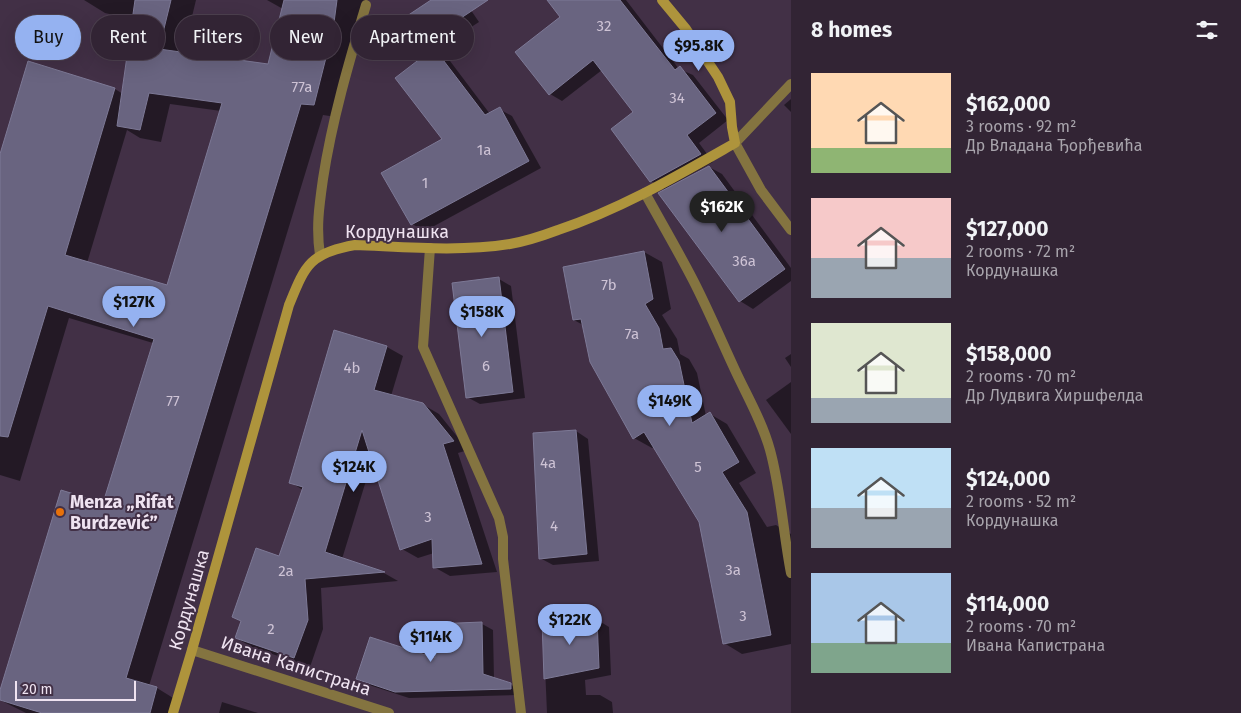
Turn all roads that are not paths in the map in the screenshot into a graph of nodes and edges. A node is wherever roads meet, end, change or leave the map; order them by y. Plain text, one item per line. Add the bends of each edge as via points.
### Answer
1 (662, 0) edge
2 (366, 5) dead end
3 (791, 84) edge
4 (735, 143) junction
5 (645, 194) junction
6 (791, 230) edge
7 (430, 248) junction
8 (320, 255) junction
9 (791, 573) edge
10 (192, 650) junction
11 (173, 713) edge
12 (389, 713) edge
13 (521, 713) edge

1 - 4 street via 718,77 730,102
2 - 8 street via 346,70 327,154 317,222
3 - 4 street, Кордунашка
4 - 5 street, Кордунашка
4 - 6 street via 761,190
5 - 7 street, Кордунашка via 588,220 529,240 473,248
5 - 9 street via 693,280 764,433 780,501
7 - 8 street, Кордунашка via 354,244
7 - 13 street via 423,347 498,518 503,537
8 - 10 street, Кордунашка via 304,269 288,305
10 - 11 street, Кордунашка
10 - 12 street, Ивана Капистрана

